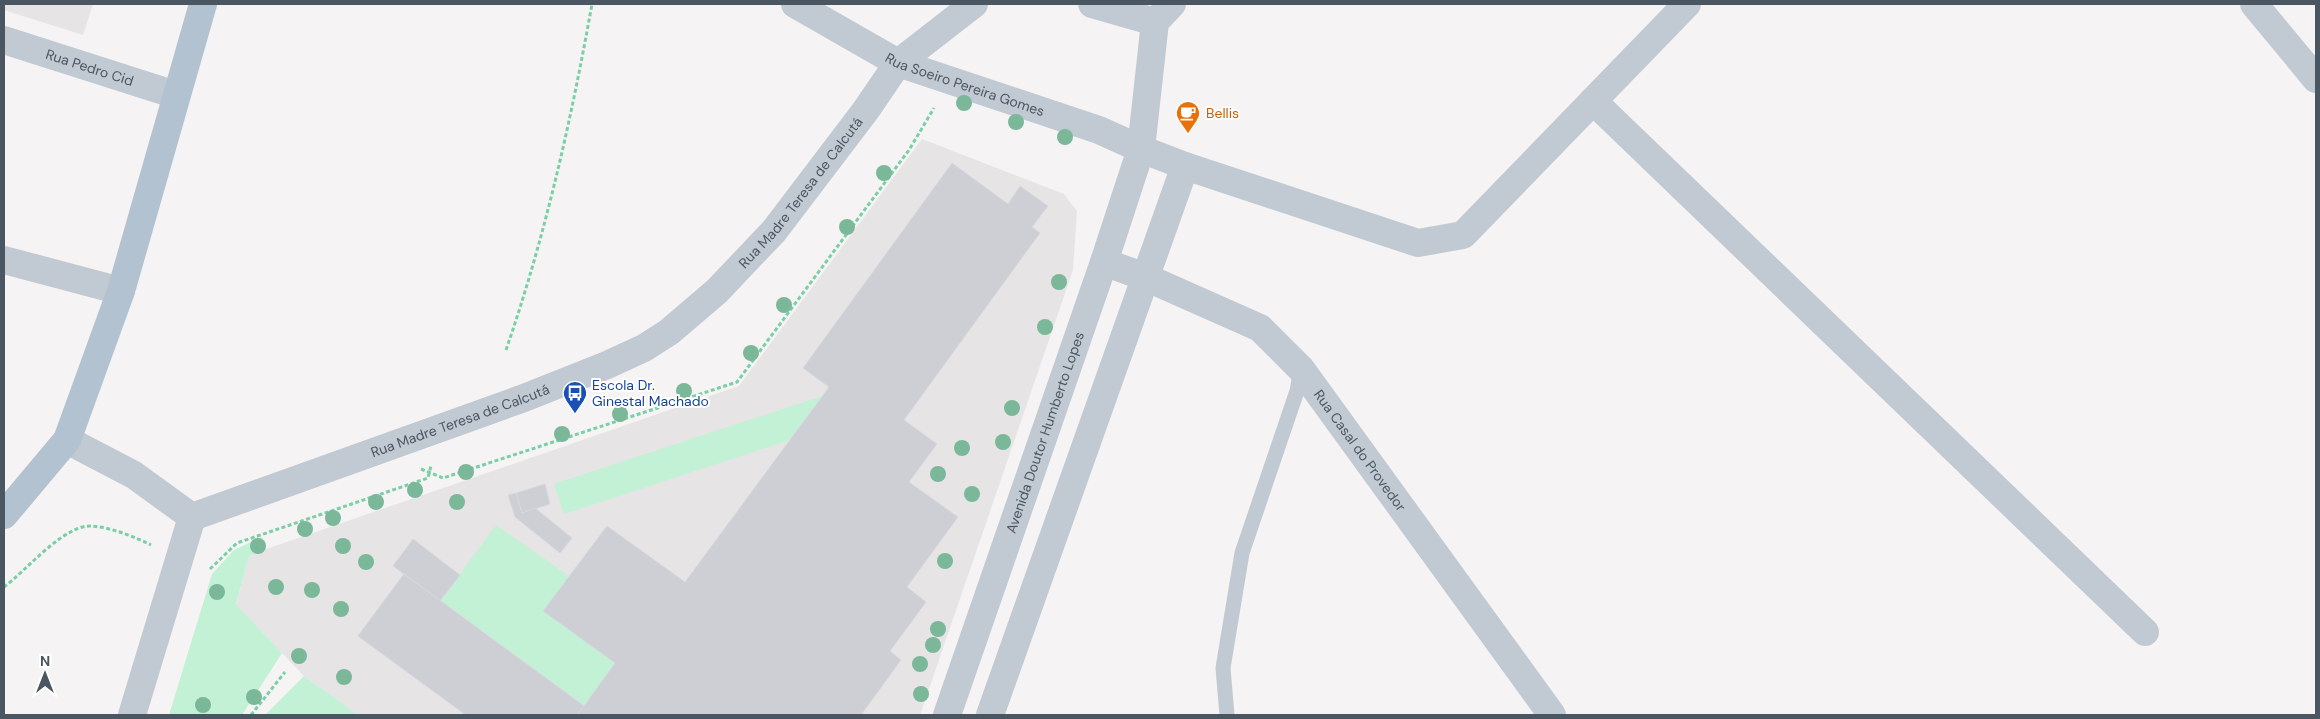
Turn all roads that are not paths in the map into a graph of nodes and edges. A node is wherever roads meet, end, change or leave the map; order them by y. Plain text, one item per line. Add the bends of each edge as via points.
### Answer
1 (203, 4) edge
2 (795, 4) edge
3 (974, 4) edge
4 (1092, 4) edge
5 (1687, 4) edge
6 (2254, 4) edge
7 (1164, 13) edge
8 (4, 40) edge
9 (898, 63) junction
10 (2316, 79) edge
11 (176, 95) junction
12 (1594, 101) junction
13 (1141, 149) junction
14 (1185, 166) junction
15 (4, 260) edge
16 (1104, 262) junction
17 (1145, 277) junction
18 (121, 291) junction
19 (1301, 369) junction
20 (67, 440) junction
21 (4, 515) edge
22 (192, 517) junction
23 (2145, 632) dead end
24 (132, 715) edge
25 (947, 715) edge
26 (990, 715) edge
27 (1227, 715) edge
28 (1552, 715) edge

1 - 11 main road
2 - 9 street, Rua Soeiro Pereira Gomes
3 - 9 street, Rua Madre Teresa de Calcutá
4 - 7 street
5 - 12 street, Rua Soeiro Pereira Gomes
6 - 10 street
7 - 13 street, Avenida Doutor Humberto Lopes
8 - 11 street, Rua Pedro Cid
9 - 13 street, Rua Soeiro Pereira Gomes via 1100,130
9 - 22 street, Rua Madre Teresa de Calcutá via 774,231 717,291 669,332 644,348 524,398
11 - 18 main road
12 - 14 street, Rua Soeiro Pereira Gomes via 1463,235 1418,243
12 - 23 street
13 - 14 street, Rua Soeiro Pereira Gomes
13 - 16 street, Avenida Doutor Humberto Lopes
14 - 17 street
15 - 18 street
16 - 17 street, Rua Casal do Provedor
16 - 25 street, Avenida Doutor Humberto Lopes
17 - 19 street, Rua Casal do Provedor via 1260,328
17 - 26 street
18 - 20 main road
19 - 27 lane via 1297,391 1242,553 1223,668
19 - 28 street, Rua Casal do Provedor
20 - 21 main road
20 - 22 street via 134,475
22 - 24 street

